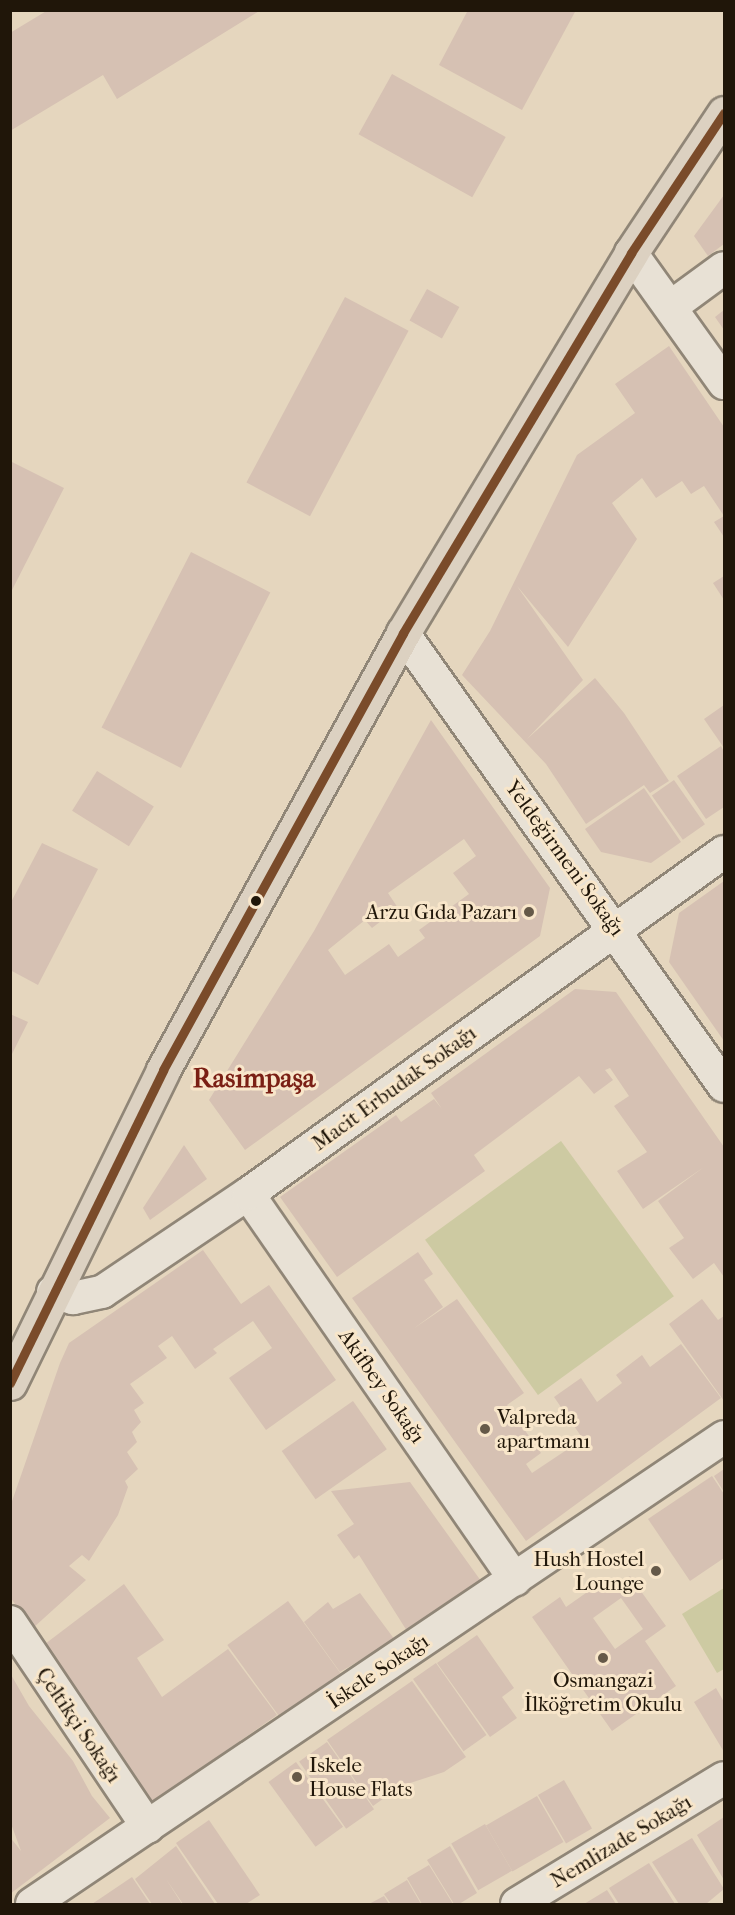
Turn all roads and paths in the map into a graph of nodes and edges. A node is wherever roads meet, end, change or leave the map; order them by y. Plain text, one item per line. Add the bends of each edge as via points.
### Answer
1 (724, 113) edge
2 (631, 253) junction
3 (724, 268) edge
4 (672, 306) junction
5 (724, 383) edge
6 (403, 633) junction
7 (724, 852) edge
8 (616, 928) junction
9 (724, 1086) edge
10 (248, 1194) junction
11 (53, 1292) junction
12 (10, 1383) edge
13 (724, 1437) edge
14 (515, 1579) junction
15 (10, 1622) edge
16 (724, 1778) edge
17 (148, 1827) junction
18 (32, 1905) edge
19 (516, 1905) edge

1 - 2 main road
2 - 4 street
2 - 6 main road
3 - 4 street
4 - 5 street
6 - 8 street, Yeldeğirmeni Sokağı
6 - 11 main road via 163,1070
7 - 8 street, Macit Erbudak Sokağı
8 - 9 street, Yeldeğirmeni Sokağı
8 - 10 street, Macit Erbudak Sokağı
10 - 11 street, Macit Erbudak Sokağı via 102,1292 73,1298
10 - 14 street, Akifbey Sokağı
11 - 12 main road
13 - 14 street, İskele Sokağı
14 - 17 street, İskele Sokağı
15 - 17 street, Çeltikçi Sokağı
16 - 19 street, Nemlizade Sokağı
17 - 18 street, İskele Sokağı

